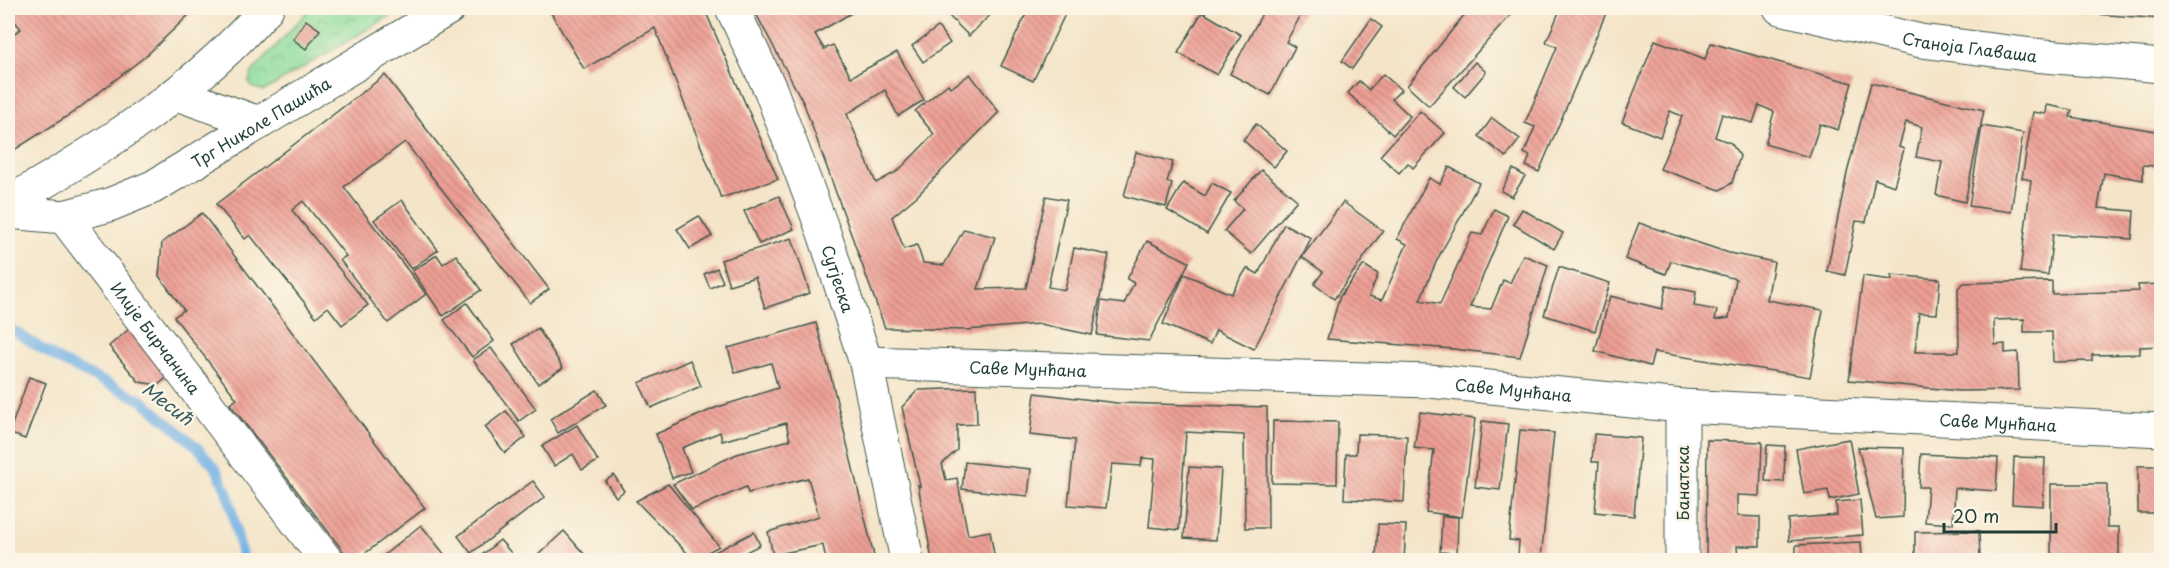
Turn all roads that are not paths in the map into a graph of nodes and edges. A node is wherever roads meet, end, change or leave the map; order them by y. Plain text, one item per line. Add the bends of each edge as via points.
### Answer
1 (267, 8) edge
2 (449, 8) edge
3 (732, 8) edge
4 (1780, 8) edge
5 (2162, 66) edge
6 (177, 94) junction
7 (259, 123) junction
8 (8, 203) edge
9 (8, 212) edge
10 (64, 217) junction
11 (866, 363) junction
12 (1682, 406) junction
13 (2162, 430) edge
14 (326, 561) edge
15 (907, 561) edge
16 (1682, 561) edge

1 - 6 street via 237,41
2 - 7 street, Трг Николе Пашића
3 - 11 street, Сутјеска via 771,91 825,236
4 - 5 street, Станоја Главаша via 1922,41
6 - 7 street
6 - 8 street via 93,154
7 - 10 street, Трг Николе Пашића via 153,187 109,205
9 - 10 street
10 - 14 street, Илије Бирчанина
11 - 12 street, Саве Мунћана via 1429,381
11 - 15 street, Сутјеска
12 - 13 street, Саве Мунћана
12 - 16 street, Банатска

